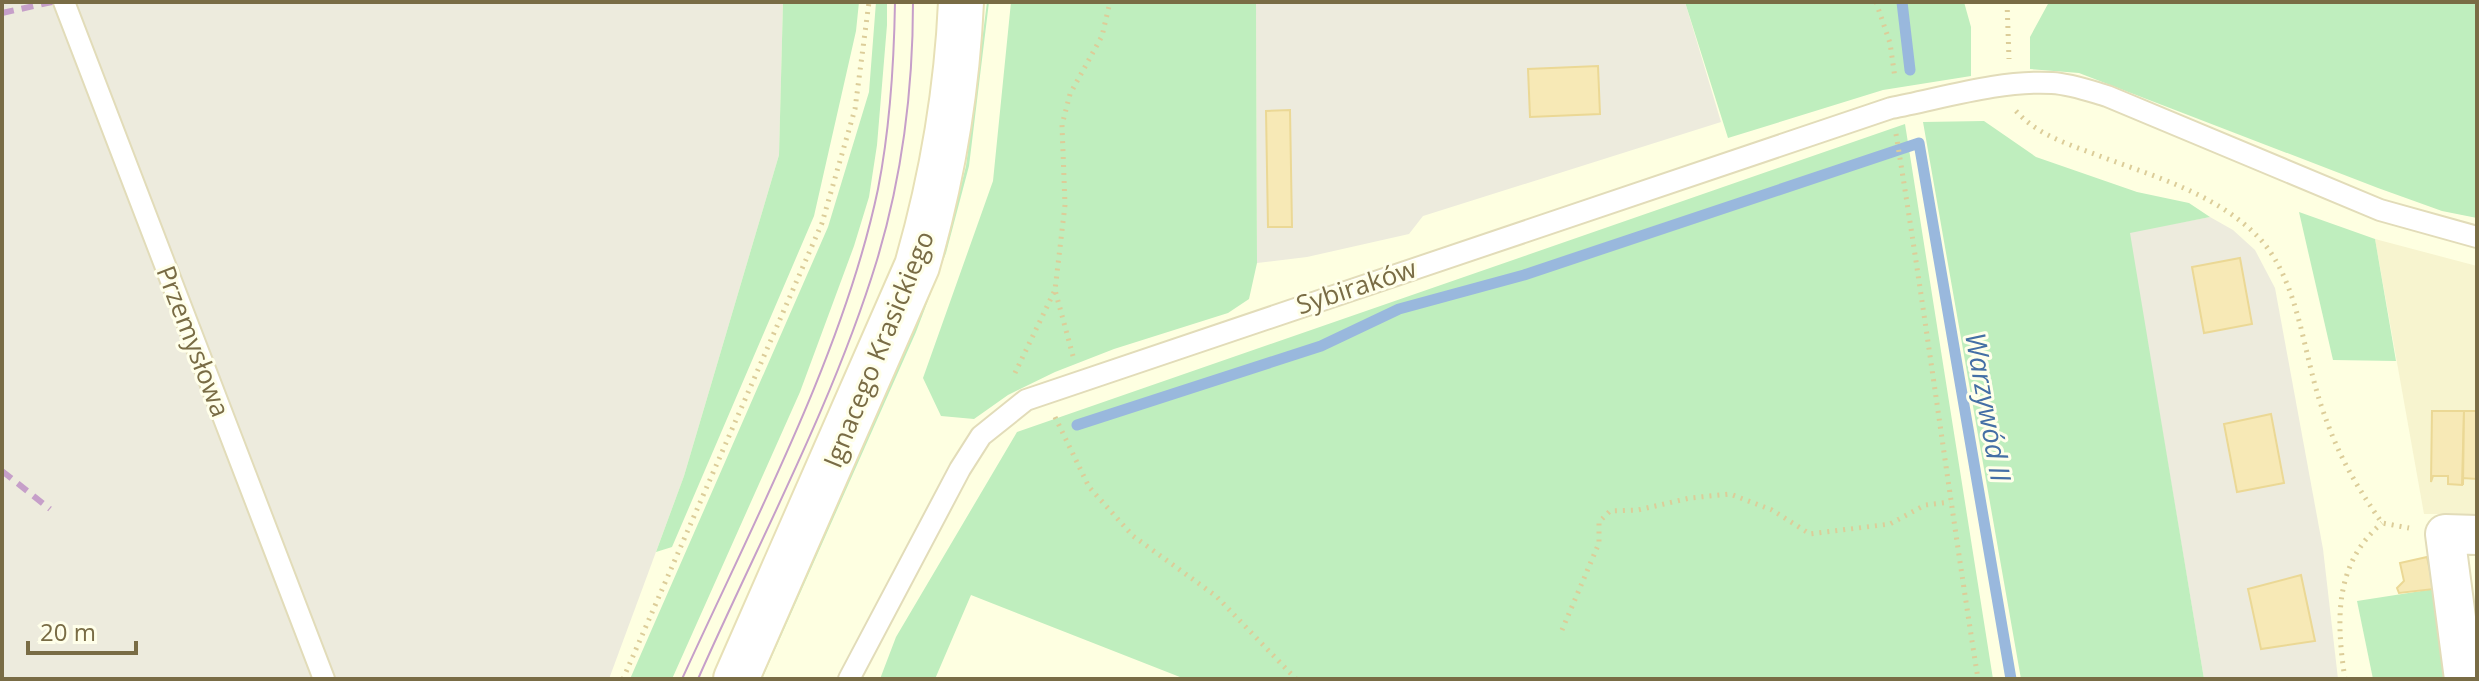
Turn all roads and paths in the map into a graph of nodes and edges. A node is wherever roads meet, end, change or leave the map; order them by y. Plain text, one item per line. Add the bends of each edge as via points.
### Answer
1 (64, 2) edge
2 (869, 2) edge
3 (961, 2) edge
4 (1110, 2) edge
5 (1876, 2) edge
6 (2007, 2) edge
7 (2009, 86) junction
8 (1898, 107) junction
9 (2477, 237) edge
10 (1055, 290) junction
11 (1088, 376) junction
12 (1045, 393) junction
13 (1001, 416) junction
14 (1950, 502) junction
15 (2382, 523) junction
16 (2461, 534) edge
17 (1562, 630) dead end
18 (324, 679) edge
19 (623, 679) edge
20 (736, 679) edge
21 (849, 679) edge
22 (1296, 679) edge
23 (1978, 679) edge
24 (2345, 679) edge
25 (2464, 679) edge

1 - 18 lane, Przemysłowa
2 - 19 path via 855,109 822,223
3 - 20 street, Ignacego Krasickiego via 948,136 917,266
4 - 10 path via 1102,36 1070,94 1062,125 1065,205
5 - 8 path via 1890,43
6 - 7 path
7 - 8 lane, Sybiraków
7 - 9 lane, Sybiraków via 2053,83 2107,96 2380,210
7 - 15 path via 2014,109 2039,130 2222,207 2261,240 2280,268 2345,469
8 - 11 lane, Sybiraków
8 - 14 path
10 - 11 path via 1073,355
10 - 13 path via 1017,367
11 - 12 lane, Sybiraków
12 - 13 lane, Sybiraków
12 - 22 path via 1089,487 1124,527 1228,606
13 - 21 lane, Sybiraków via 960,469
14 - 17 path via 1925,505 1890,524 1810,534 1772,510 1730,494 1610,511 1599,522 1599,543
14 - 23 path
15 - 16 path
15 - 24 path via 2361,540 2342,583
16 - 25 street

